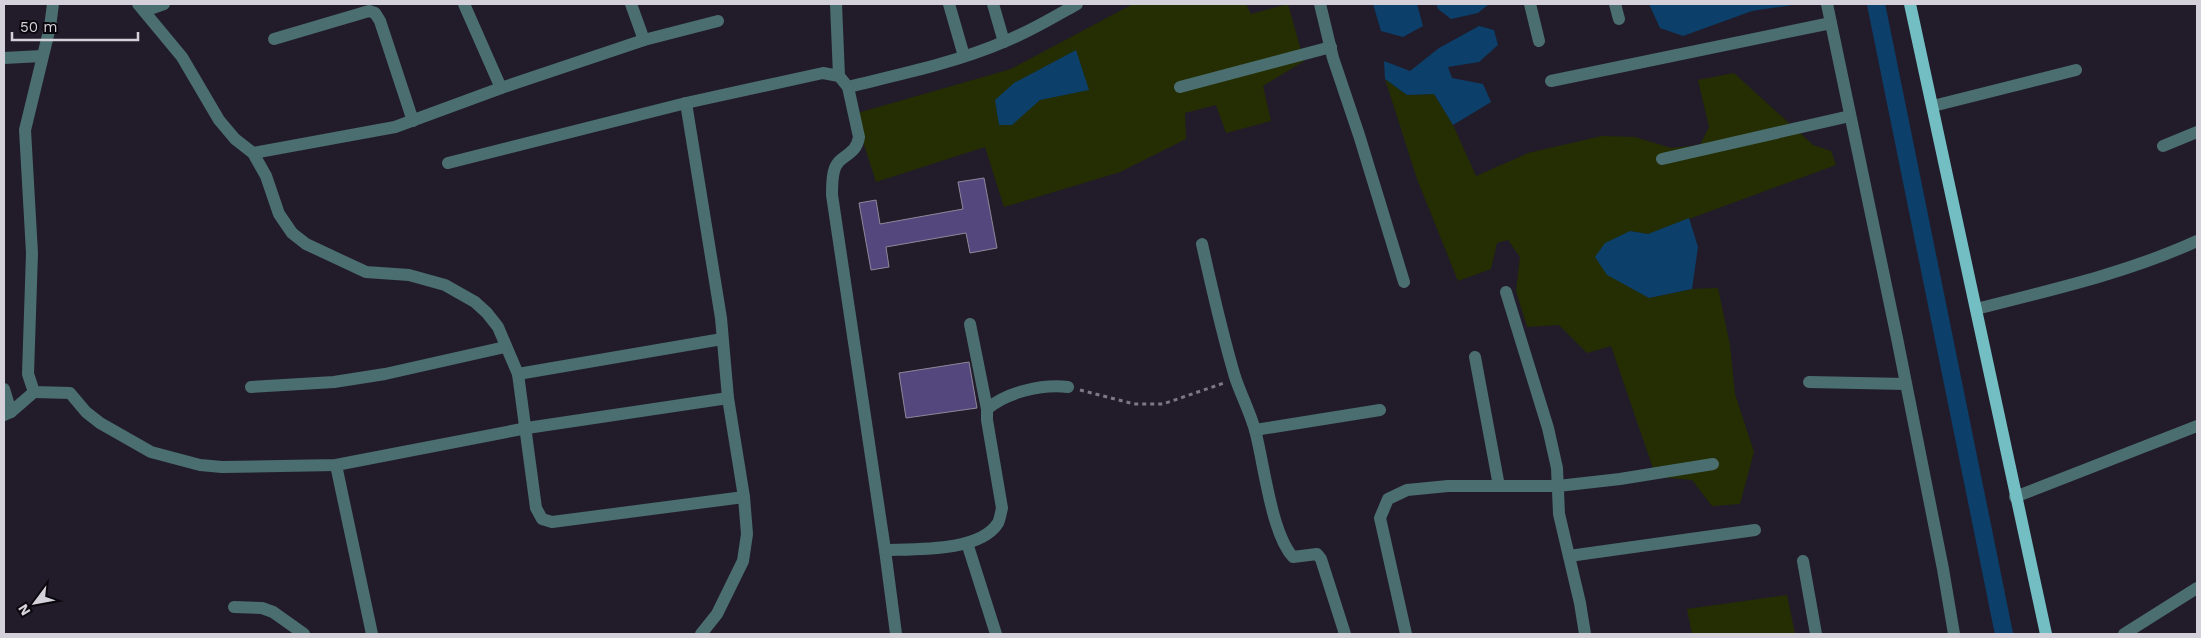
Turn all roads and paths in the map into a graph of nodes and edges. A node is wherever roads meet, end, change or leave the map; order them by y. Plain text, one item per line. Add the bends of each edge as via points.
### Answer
1 (53, 4) edge
2 (164, 4) edge
3 (464, 4) edge
4 (631, 4) edge
5 (836, 4) edge
6 (949, 4) edge
7 (993, 4) edge
8 (1077, 4) edge
9 (1320, 4) edge
10 (1530, 4) edge
11 (1616, 4) edge
12 (1827, 4) edge
13 (1910, 4) edge
14 (141, 8) edge
15 (1619, 19) dead end
16 (718, 21) dead end
17 (1831, 23) junction
18 (274, 39) dead end
19 (644, 40) junction
20 (1539, 41) dead end
21 (1004, 42) junction
22 (1331, 47) junction
23 (42, 56) junction
24 (964, 56) junction
25 (4, 58) edge
26 (2076, 70) dead end
27 (839, 76) junction
28 (1551, 81) dead end
29 (848, 87) junction
30 (1180, 87) dead end
31 (501, 88) junction
32 (686, 103) junction
33 (1933, 106) junction
34 (1850, 116) junction
35 (413, 121) junction
36 (2197, 132) edge
37 (2163, 146) dead end
38 (253, 153) junction
39 (1662, 159) dead end
40 (448, 163) dead end
41 (2197, 241) edge
42 (1202, 244) dead end
43 (1404, 282) dead end
44 (1506, 292) dead end
45 (1976, 308) junction
46 (970, 324) dead end
47 (722, 339) junction
48 (505, 347) junction
49 (1475, 357) dead end
50 (518, 374) junction
51 (1236, 379) junction
52 (1809, 382) dead end
53 (1906, 384) junction
54 (251, 387) dead end
55 (1068, 387) joint
56 (4, 389) edge
57 (34, 392) junction
58 (728, 398) junction
59 (988, 409) junction
60 (1380, 410) dead end
61 (7, 413) edge
62 (2197, 426) edge
63 (527, 428) junction
64 (1255, 430) junction
65 (1713, 464) dead end
66 (336, 465) junction
67 (1499, 486) junction
68 (1558, 486) junction
69 (744, 497) junction
70 (2015, 497) junction
71 (1756, 530) dead end
72 (967, 543) junction
73 (885, 550) junction
74 (1569, 556) junction
75 (1803, 561) dead end
76 (2197, 588) edge
77 (234, 608) dead end
78 (304, 634) edge
79 (372, 634) edge
80 (701, 634) edge
81 (896, 634) edge
82 (996, 634) edge
83 (1345, 634) edge
84 (1406, 634) edge
85 (1585, 634) edge
86 (1816, 634) edge
87 (1954, 634) edge
88 (2046, 634) edge
89 (2124, 634) edge

1 - 23 street
2 - 14 street
3 - 31 street
4 - 19 street
5 - 27 street
6 - 24 street
7 - 21 street
8 - 21 street
9 - 22 street
10 - 20 street
11 - 15 street
12 - 17 street
13 - 33 main road
14 - 38 street via 182,57 219,120
16 - 19 street
17 - 28 street
17 - 34 street
18 - 35 street via 368,11 375,13
19 - 31 street
21 - 24 street
22 - 30 street
22 - 43 street
23 - 25 street
23 - 57 street via 25,130 32,253 28,374
24 - 29 street
26 - 33 street
27 - 29 street
27 - 32 street via 824,73
29 - 73 street via 860,137 854,152 840,160 834,170 832,195
31 - 35 street
32 - 40 street
32 - 47 street
33 - 45 main road
34 - 39 street
34 - 53 street
35 - 38 street
36 - 37 street
38 - 48 street via 266,176 279,214 292,233 306,244 366,272 409,274 445,285 487,313 498,327
41 - 45 street via 2174,252 2073,284
42 - 51 street
44 - 68 street via 1548,428
45 - 70 main road
46 - 59 street
47 - 50 street
47 - 58 street
48 - 50 street
48 - 54 street via 334,382
49 - 67 street
50 - 63 street
51 - 55 path via 1163,404 1134,404
51 - 64 street
52 - 53 street
53 - 87 street
55 - 59 street via 1055,385 1011,395 999,399
56 - 61 street
57 - 61 street
57 - 66 street via 70,393 86,412 123,436 151,452 178,460 222,467
58 - 63 street
58 - 69 street
59 - 72 street via 987,420 1002,508 998,522 990,531
60 - 64 street
62 - 70 street
63 - 66 street
63 - 69 street via 536,508 542,519 552,522
64 - 83 street via 1284,544 1293,557 1317,554 1321,559
65 - 68 street
66 - 79 street
67 - 68 street
67 - 84 street via 1406,490 1388,499 1380,518
68 - 74 street via 1559,514
69 - 80 street via 748,534 743,561 717,614
70 - 88 main road
71 - 74 street
72 - 73 street via 950,547
72 - 82 street
73 - 81 street
74 - 85 street
75 - 86 street
76 - 89 street
77 - 78 street via 262,608 273,612

